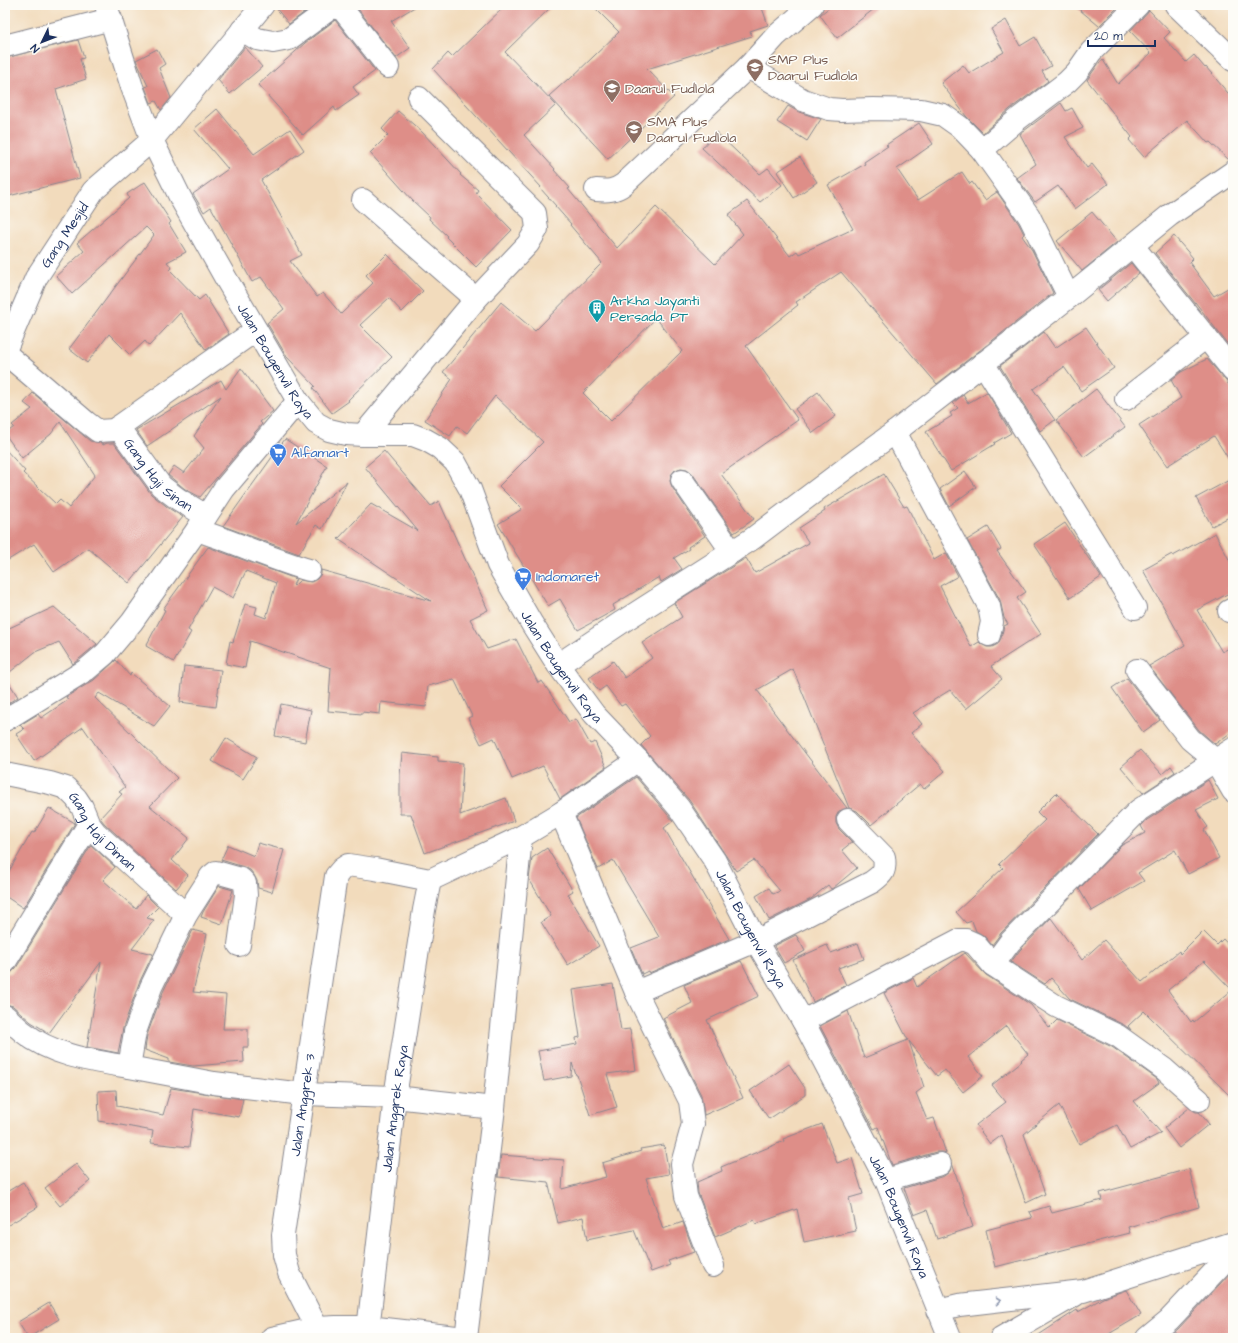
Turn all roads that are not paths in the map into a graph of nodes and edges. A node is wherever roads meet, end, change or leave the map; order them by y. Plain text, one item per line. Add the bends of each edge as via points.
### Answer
1 (263, 5) edge
2 (335, 5) edge
3 (339, 5) edge
4 (812, 5) edge
5 (1138, 5) edge
6 (1176, 5) edge
7 (108, 12) edge
8 (242, 30) junction
9 (5, 46) edge
10 (1233, 60) edge
11 (388, 67) dead end
12 (748, 67) junction
13 (419, 98) dead end
14 (152, 140) junction
15 (982, 150) junction
16 (1233, 172) edge
17 (596, 190) dead end
18 (363, 200) dead end
19 (1133, 246) junction
20 (1069, 297) junction
21 (476, 300) junction
22 (256, 330) junction
23 (1206, 337) junction
24 (5, 352) edge
25 (983, 363) junction
26 (1233, 371) edge
27 (1126, 399) dead end
28 (298, 401) junction
29 (118, 427) junction
30 (895, 432) junction
31 (363, 435) junction
32 (682, 480) dead end
33 (202, 523) junction
34 (732, 552) junction
35 (309, 570) dead end
36 (1135, 608) dead end
37 (989, 635) dead end
38 (558, 665) junction
39 (1137, 670) dead end
40 (5, 720) edge
41 (1224, 754) edge
42 (638, 760) junction
43 (5, 774) edge
44 (1233, 791) edge
45 (561, 813) junction
46 (848, 820) dead end
47 (89, 824) junction
48 (521, 837) junction
49 (430, 880) junction
50 (186, 915) junction
51 (756, 940) junction
52 (239, 945) dead end
53 (5, 962) edge
54 (993, 965) junction
55 (636, 992) junction
56 (5, 1016) edge
57 (803, 1021) junction
58 (129, 1067) junction
59 (303, 1094) junction
60 (396, 1097) junction
61 (1199, 1100) dead end
62 (494, 1108) junction
63 (940, 1164) dead end
64 (886, 1180) junction
65 (1233, 1243) edge
66 (1233, 1252) edge
67 (713, 1266) dead end
68 (1083, 1291) junction
69 (938, 1310) junction
70 (317, 1328) junction
71 (367, 1333) edge
72 (272, 1338) edge
73 (466, 1338) edge
74 (950, 1338) edge
75 (1001, 1338) edge
76 (1148, 1338) edge

1 - 8 street, Gang Mesjid
2 - 8 street via 289,39 273,42 257,39
3 - 11 street
4 - 12 street via 776,36
5 - 15 street via 1092,52 1072,77
6 - 10 street
7 - 9 street
7 - 14 street, Jalan Bougenvil Raya
8 - 14 street, Gang Mesjid
12 - 15 street via 803,100 829,109 921,110 943,115 960,127
12 - 17 street via 624,184 617,189
13 - 21 street via 534,213 537,229 528,244
14 - 22 street, Jalan Bougenvil Raya via 185,205
14 - 24 street, Gang Mesjid via 93,191 36,278
15 - 20 street via 1029,216
16 - 19 street via 1170,215
18 - 21 street
19 - 20 street
19 - 23 street
20 - 25 street
21 - 31 street
22 - 28 street, Jalan Bougenvil Raya
22 - 29 street
23 - 26 street
23 - 27 street
24 - 29 street via 98,431 114,430
25 - 30 street
25 - 36 street
28 - 31 street, Jalan Bougenvil Raya via 316,423 329,430
28 - 33 street via 224,489
29 - 33 street, Gang Haji Sinan via 161,486
30 - 34 street
30 - 37 street via 990,606 992,622
31 - 38 street, Jalan Bougenvil Raya via 413,435 440,448 455,462 470,489 498,566
32 - 34 street
33 - 35 street, Gang Haji Sinan
33 - 40 street via 132,622 105,654 86,670
34 - 38 street
38 - 42 street, Jalan Bougenvil Raya via 594,714
39 - 41 street via 1190,739
41 - 44 street
41 - 54 street via 1139,810 1010,942
42 - 45 street
42 - 51 street, Jalan Bougenvil Raya via 679,808 715,861
43 - 47 street, Gang Haji Diman via 66,788 82,807
45 - 48 street
45 - 55 street
46 - 51 street via 884,857 882,874 872,882
47 - 50 street, Gang Haji Diman
47 - 53 street
48 - 49 street
48 - 62 street
49 - 59 street, Jalan Anggrek 3 via 348,865 336,876
49 - 60 street, Jalan Anggrek Raya
50 - 52 street via 216,872 241,879 245,884 246,895
50 - 58 street via 151,987 135,1032
51 - 55 street
51 - 57 street, Jalan Bougenvil Raya
54 - 57 street via 975,944 959,940
54 - 61 street via 1056,1006 1118,1036 1164,1069
55 - 67 street via 690,1101 693,1124 682,1164 686,1196
56 - 58 street via 24,1033 46,1046 82,1059
57 - 64 street, Jalan Bougenvil Raya
58 - 59 street via 214,1083
59 - 60 street
59 - 70 street, Jalan Anggrek 3 via 283,1235 284,1255 289,1273
60 - 62 street
60 - 71 street, Jalan Anggrek Raya
62 - 73 street
63 - 64 street
64 - 69 street, Jalan Bougenvil Raya
65 - 68 street
66 - 76 street via 1169,1320
69 -> 68 street via 959,1305
68 - 75 street
69 - 74 street, Jalan Bougenvil Raya
70 - 71 street via 336,1326
70 - 72 street
71 - 73 street

